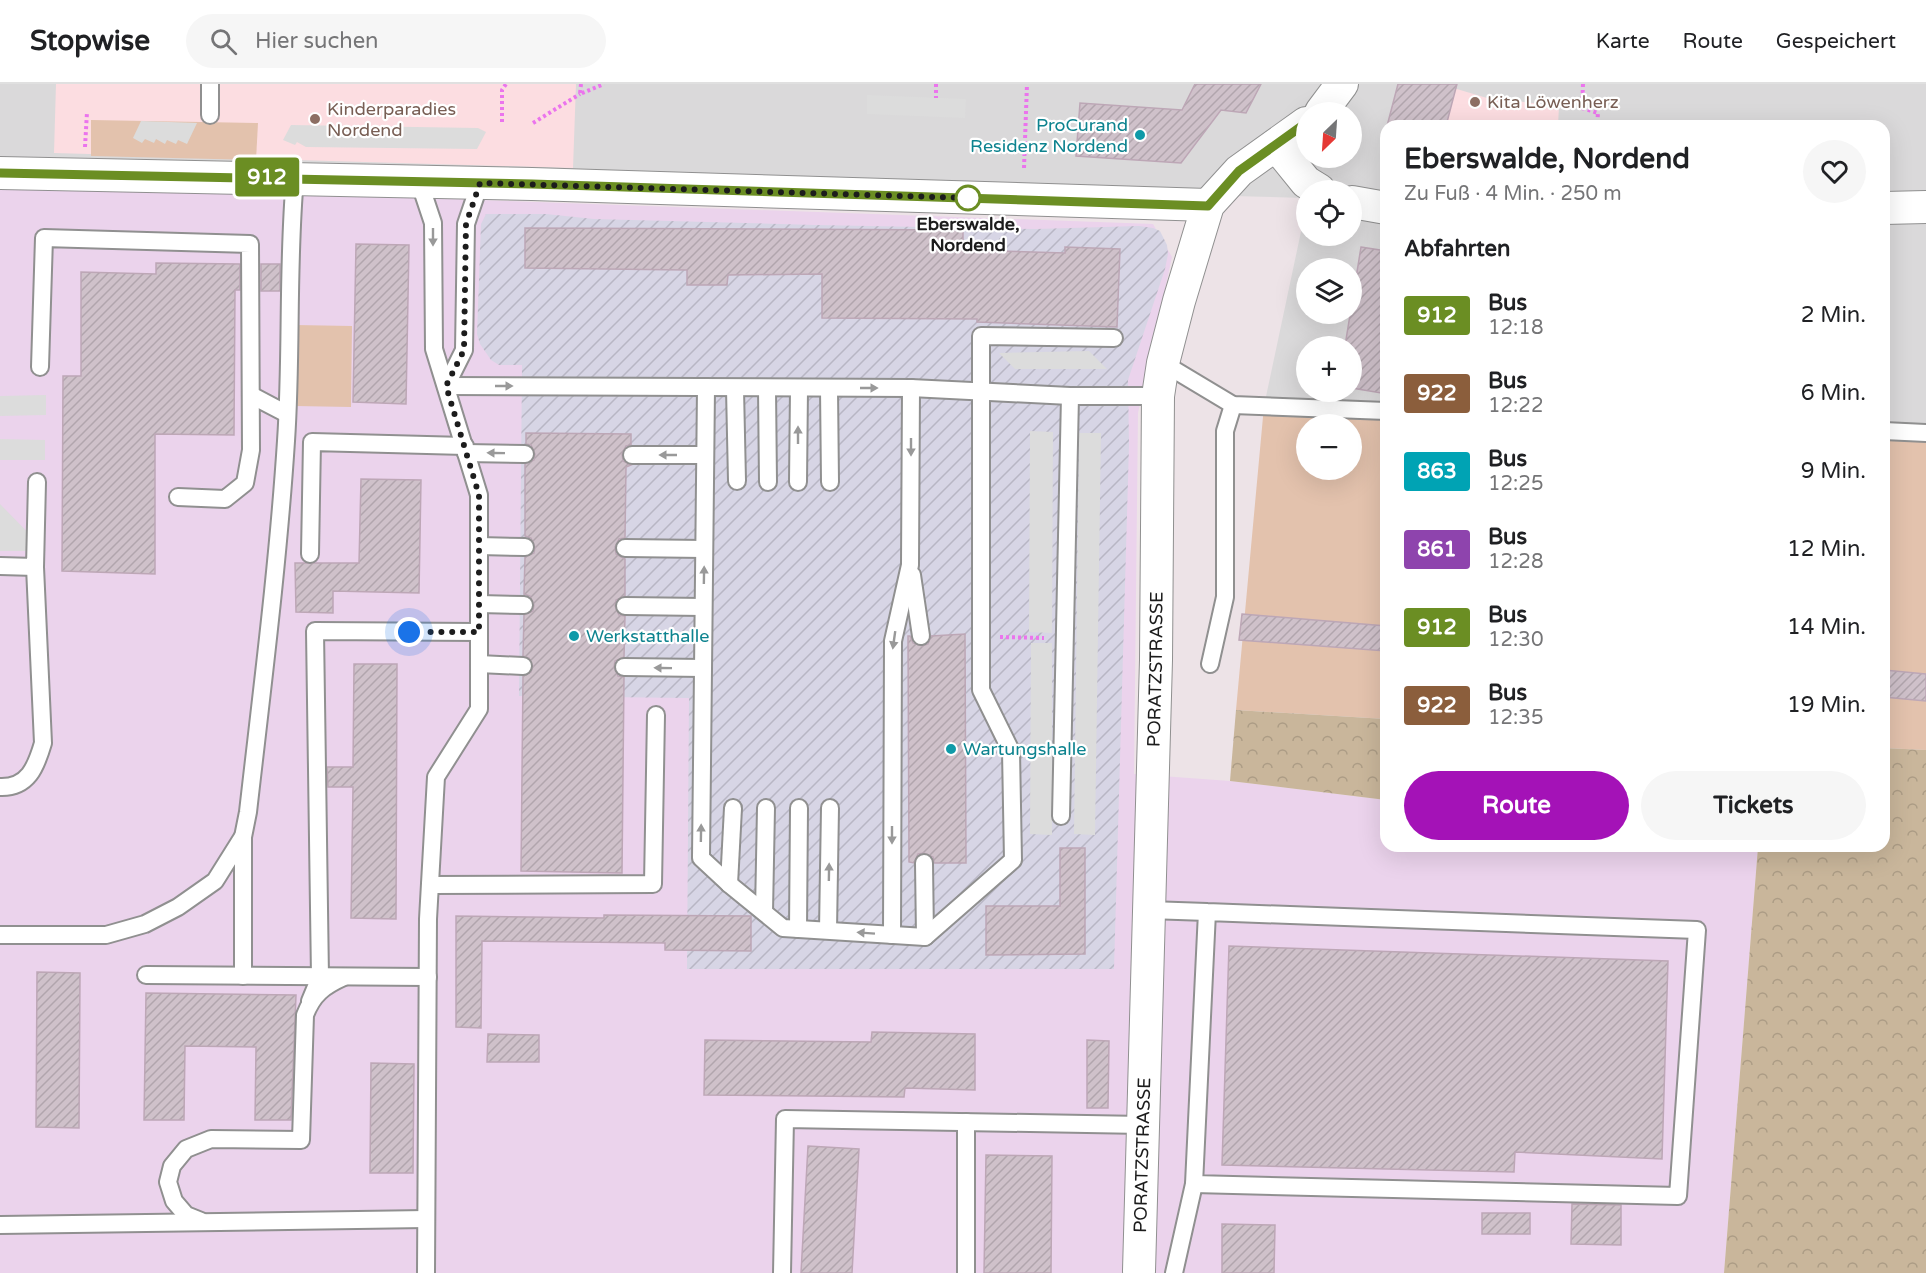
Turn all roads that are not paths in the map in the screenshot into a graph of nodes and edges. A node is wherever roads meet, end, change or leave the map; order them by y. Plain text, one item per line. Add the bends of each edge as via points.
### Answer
1 (210, 84) edge
2 (1342, 84) edge
3 (1328, 102) edge
4 (210, 115) dead end
5 (1296, 130) edge
6 (1276, 145) junction
7 (0, 173) edge
8 (295, 178) junction
9 (1304, 180) edge
10 (419, 181) junction
11 (480, 183) junction
12 (1362, 204) edge
13 (1208, 206) junction
14 (1380, 207) edge
15 (1926, 207) edge
16 (1890, 208) edge
17 (1114, 338) dead end
18 (1163, 363) junction
19 (40, 368) dead end
20 (446, 386) junction
21 (705, 388) junction
22 (767, 388) junction
23 (798, 388) junction
24 (911, 388) junction
25 (735, 389) junction
26 (830, 389) junction
27 (980, 392) junction
28 (251, 394) junction
29 (1070, 396) junction
30 (1158, 396) junction
31 (1233, 405) junction
32 (1380, 411) edge
33 (287, 414) junction
34 (1890, 432) edge
35 (1926, 433) edge
36 (466, 450) junction
37 (525, 454) dead end
38 (632, 455) dead end
39 (705, 455) junction
40 (37, 482) dead end
41 (737, 482) dead end
42 (768, 482) dead end
43 (798, 482) dead end
44 (830, 482) dead end
45 (178, 497) dead end
46 (479, 546) junction
47 (525, 547) dead end
48 (625, 548) dead end
49 (704, 549) junction
50 (310, 554) dead end
51 (910, 565) junction
52 (0, 566) edge
53 (35, 567) junction
54 (479, 604) junction
55 (524, 605) dead end
56 (625, 606) dead end
57 (704, 607) junction
58 (479, 632) junction
59 (921, 636) dead end
60 (479, 664) junction
61 (1210, 664) dead end
62 (523, 666) dead end
63 (624, 667) dead end
64 (703, 668) junction
65 (656, 715) dead end
66 (0, 787) edge
67 (733, 808) dead end
68 (766, 808) dead end
69 (799, 808) dead end
70 (830, 808) dead end
71 (1061, 816) dead end
72 (243, 837) junction
73 (924, 863) dead end
74 (729, 884) junction
75 (430, 885) junction
76 (1149, 910) junction
77 (764, 912) junction
78 (1207, 912) junction
79 (798, 929) junction
80 (828, 930) junction
81 (0, 935) edge
82 (892, 935) junction
83 (925, 937) junction
84 (146, 975) dead end
85 (243, 976) junction
86 (320, 976) junction
87 (344, 977) junction
88 (428, 977) junction
89 (310, 1001) junction
90 (966, 1122) junction
91 (1143, 1125) junction
92 (1194, 1184) junction
93 (426, 1219) junction
94 (204, 1222) junction
95 (0, 1225) edge
96 (1139, 1271) dead end
97 (426, 1273) edge
98 (782, 1273) edge
99 (966, 1273) edge
100 (1174, 1273) edge

1 - 4 lane
2 - 3 street
5 - 6 street, PORATZSTRASSE
6 - 9 street
6 - 13 street, PORATZSTRASSE via 1239,171
7 - 8 street
8 - 10 street
8 - 33 lane
10 - 11 street
10 -> 20 lane via 433,223 434,349
11 - 13 street
11 - 20 lane via 466,224 464,350
12 - 14 street
13 - 18 street, PORATZSTRASSE
15 - 16 street
17 - 27 lane via 981,336
18 - 30 street, PORATZSTRASSE
18 - 31 lane
19 - 28 lane via 44,238 249,244
20 -> 21 lane
20 - 36 lane
21 - 25 lane
21 - 39 lane
22 - 23 lane
22 - 25 lane
22 - 42 lane
23 - 26 lane
43 -> 23 lane
26 -> 24 lane
24 - 27 lane
24 -> 51 lane
25 - 41 lane
26 - 44 lane
27 - 29 lane
27 - 83 lane via 981,690 1011,751 1013,860
28 - 33 lane
28 - 45 lane via 251,450 245,483 225,499
29 - 30 lane
29 - 71 lane
30 - 76 street, PORATZSTRASSE
31 - 32 lane
31 - 61 lane via 1225,431 1225,597
33 - 72 lane via 280,526
34 - 35 lane
37 -> 36 lane
36 - 46 lane via 479,495
36 - 50 lane via 312,442
39 -> 38 lane
39 - 49 lane
40 - 53 lane
46 - 47 lane
46 - 54 lane
48 - 49 lane
57 -> 49 lane
51 - 59 lane
51 -> 82 lane via 892,641
52 - 53 lane
53 - 66 lane via 43,743 29,777 18,785
54 - 55 lane
54 - 58 lane
56 - 57 lane
57 - 64 lane
58 - 60 lane
58 - 86 lane via 315,630
60 - 62 lane
60 - 75 lane via 479,709 436,777
64 -> 63 lane
74 -> 64 lane via 701,858
65 - 75 lane via 653,884
67 - 74 lane
68 - 77 lane
69 - 79 lane
80 -> 70 lane
72 - 81 lane via 215,881 145,924 106,935
72 - 85 lane
73 - 83 lane
74 - 77 lane
75 - 88 lane
76 - 78 lane
76 - 91 street, PORATZSTRASSE
77 - 79 lane via 783,928
78 - 92 lane
78 - 92 lane via 1697,930 1678,1196
79 - 80 lane
82 -> 80 lane
82 - 83 lane
84 - 85 lane
85 - 86 lane
86 - 87 lane
86 - 89 lane
87 - 88 lane
87 - 89 lane
88 - 93 lane
89 - 94 lane via 305,1015 301,1140 211,1139 186,1149 172,1166 168,1182 174,1201 186,1215
90 - 91 lane
90 - 98 lane via 785,1119
90 - 99 lane
91 - 96 street, PORATZSTRASSE
92 - 100 lane
93 - 94 lane
93 - 97 lane
94 - 95 lane

